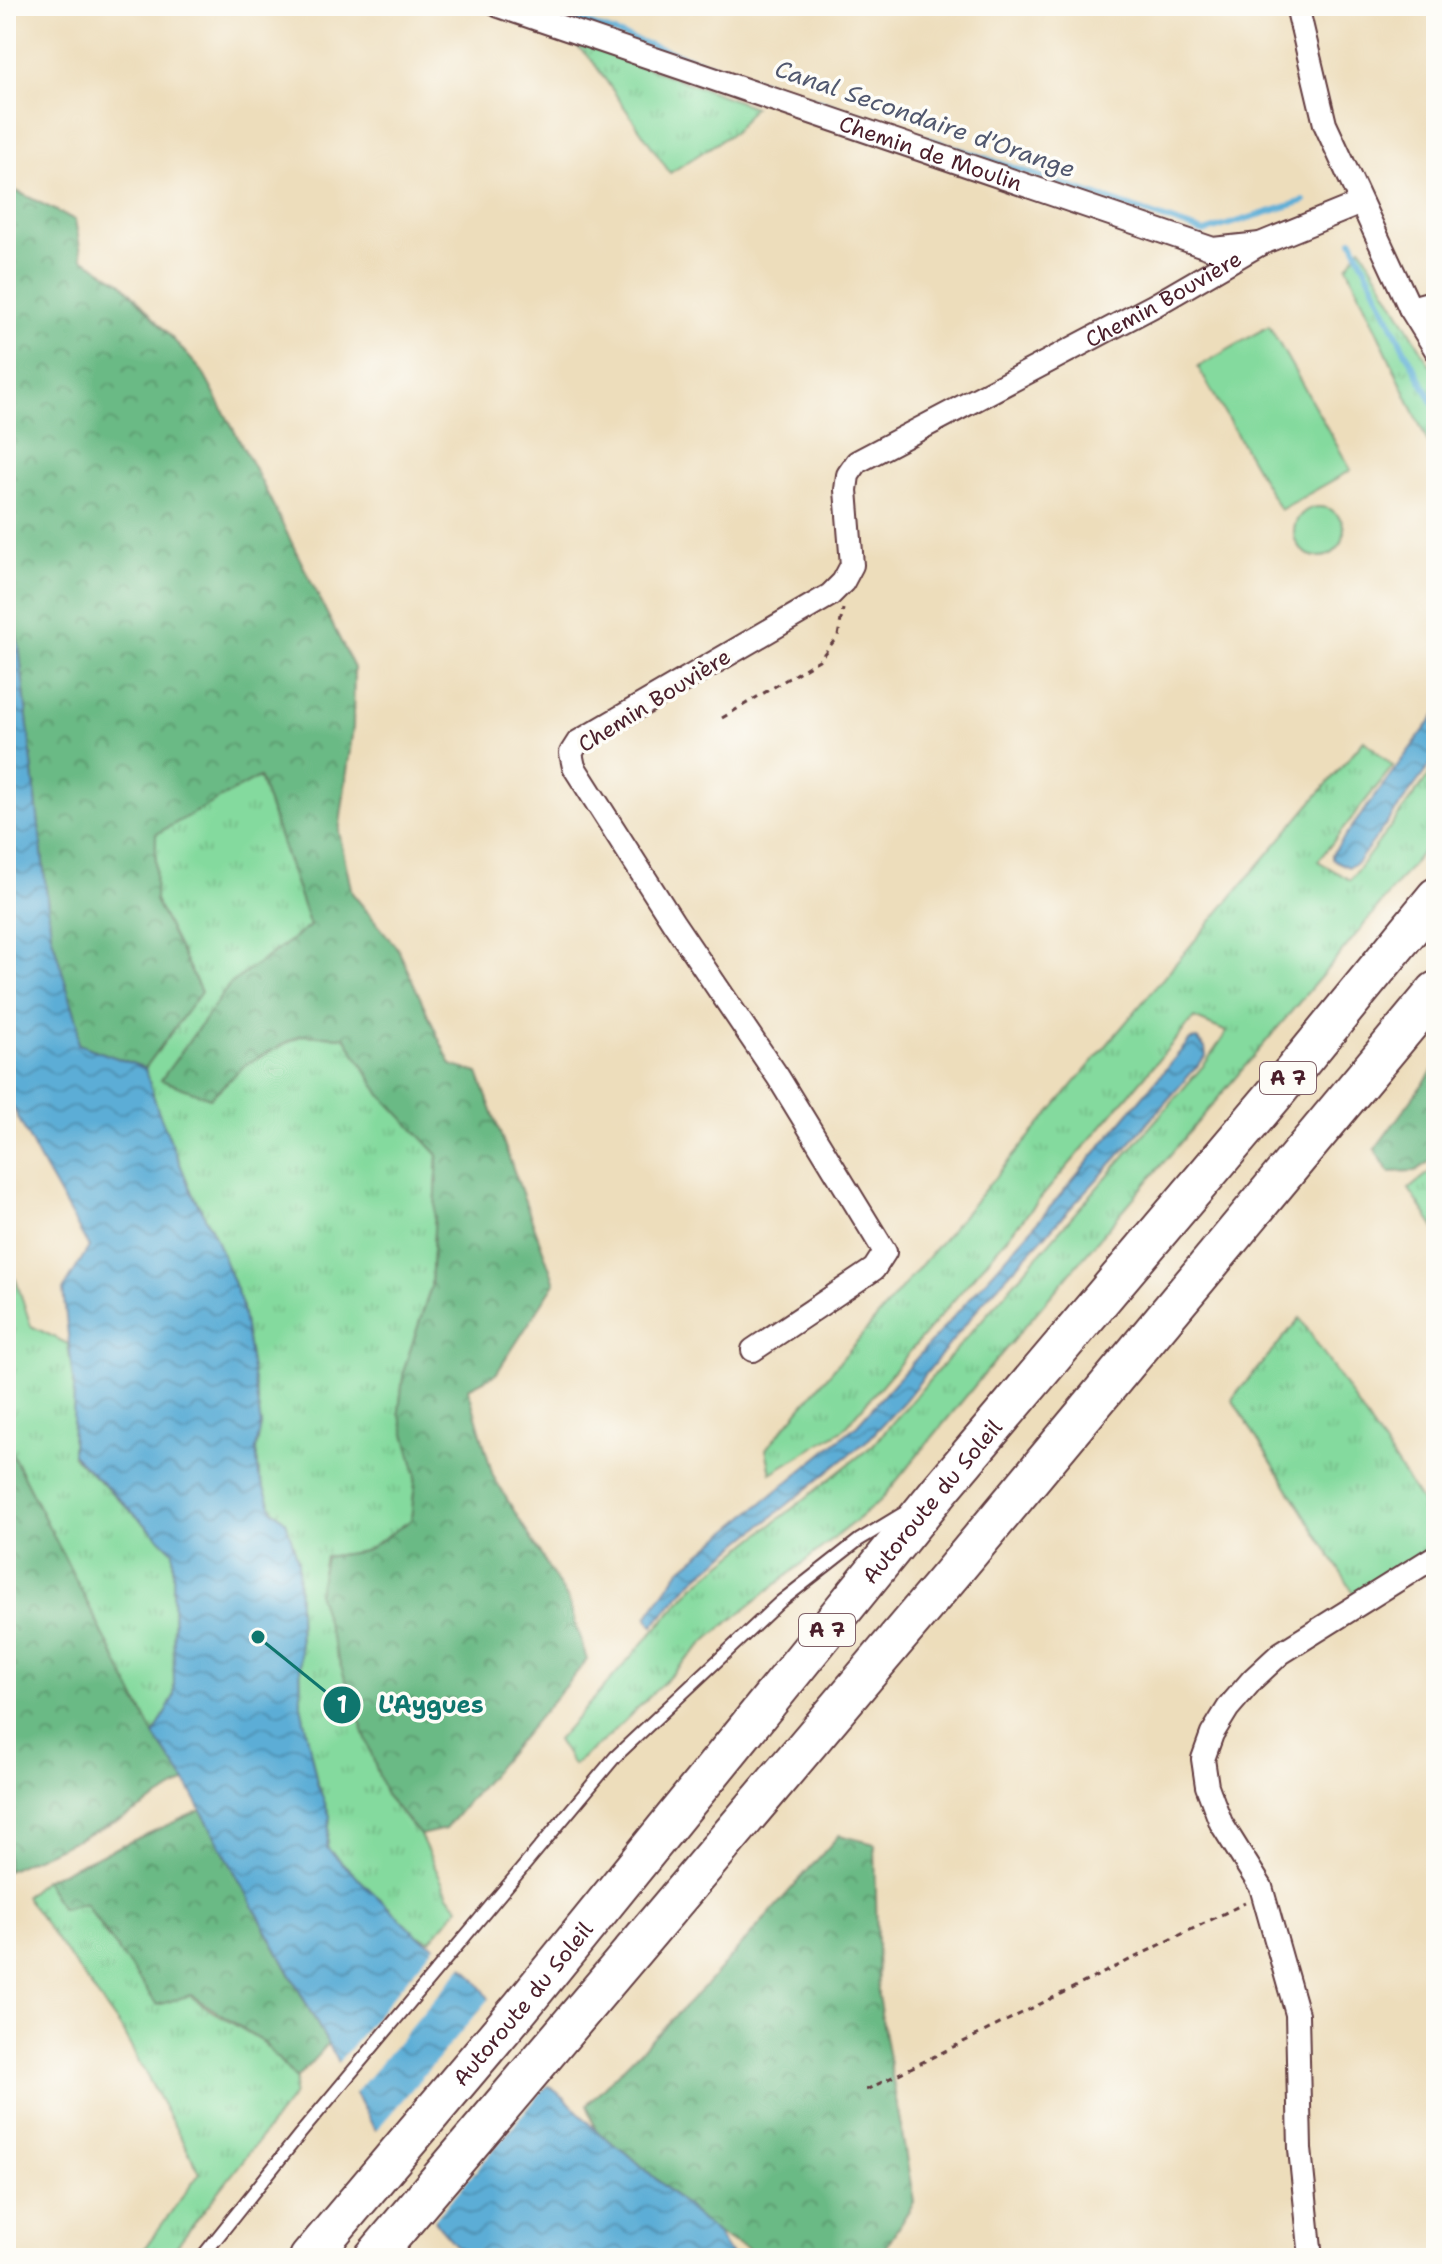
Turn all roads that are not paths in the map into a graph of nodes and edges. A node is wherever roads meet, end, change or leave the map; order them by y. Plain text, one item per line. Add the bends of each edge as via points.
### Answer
1 (499, 6) edge
2 (1297, 6) edge
3 (1361, 203) junction
4 (1260, 244) junction
5 (1436, 301) edge
6 (1410, 308) junction
7 (1436, 350) edge
8 (1436, 897) edge
9 (1436, 991) edge
10 (753, 1350) dead end
11 (940, 1490) junction
12 (1436, 1556) edge
13 (201, 2258) edge
14 (309, 2258) edge
15 (373, 2258) edge
16 (1311, 2258) edge

1 - 4 street, Chemin de Moulin via 1213,249
2 - 3 street via 1325,124
3 - 4 street, Chemin de Moulin
3 - 6 street
4 - 10 street, Chemin Bouvière via 857,462 846,490 852,565 843,582 830,595 578,742 571,753 574,767 778,1077 885,1252 874,1269
5 - 6 street
6 - 7 street
8 - 11 highway, Autoroute du Soleil / A 7
9 - 15 highway, A 7
11 - 13 lane via 859,1540 769,1612 615,1757
11 - 14 highway, Autoroute du Soleil / A 7 via 521,2007
12 - 16 street via 1281,1653 1228,1708 1203,1759 1221,1823 1261,1887 1297,2014 1300,2149

